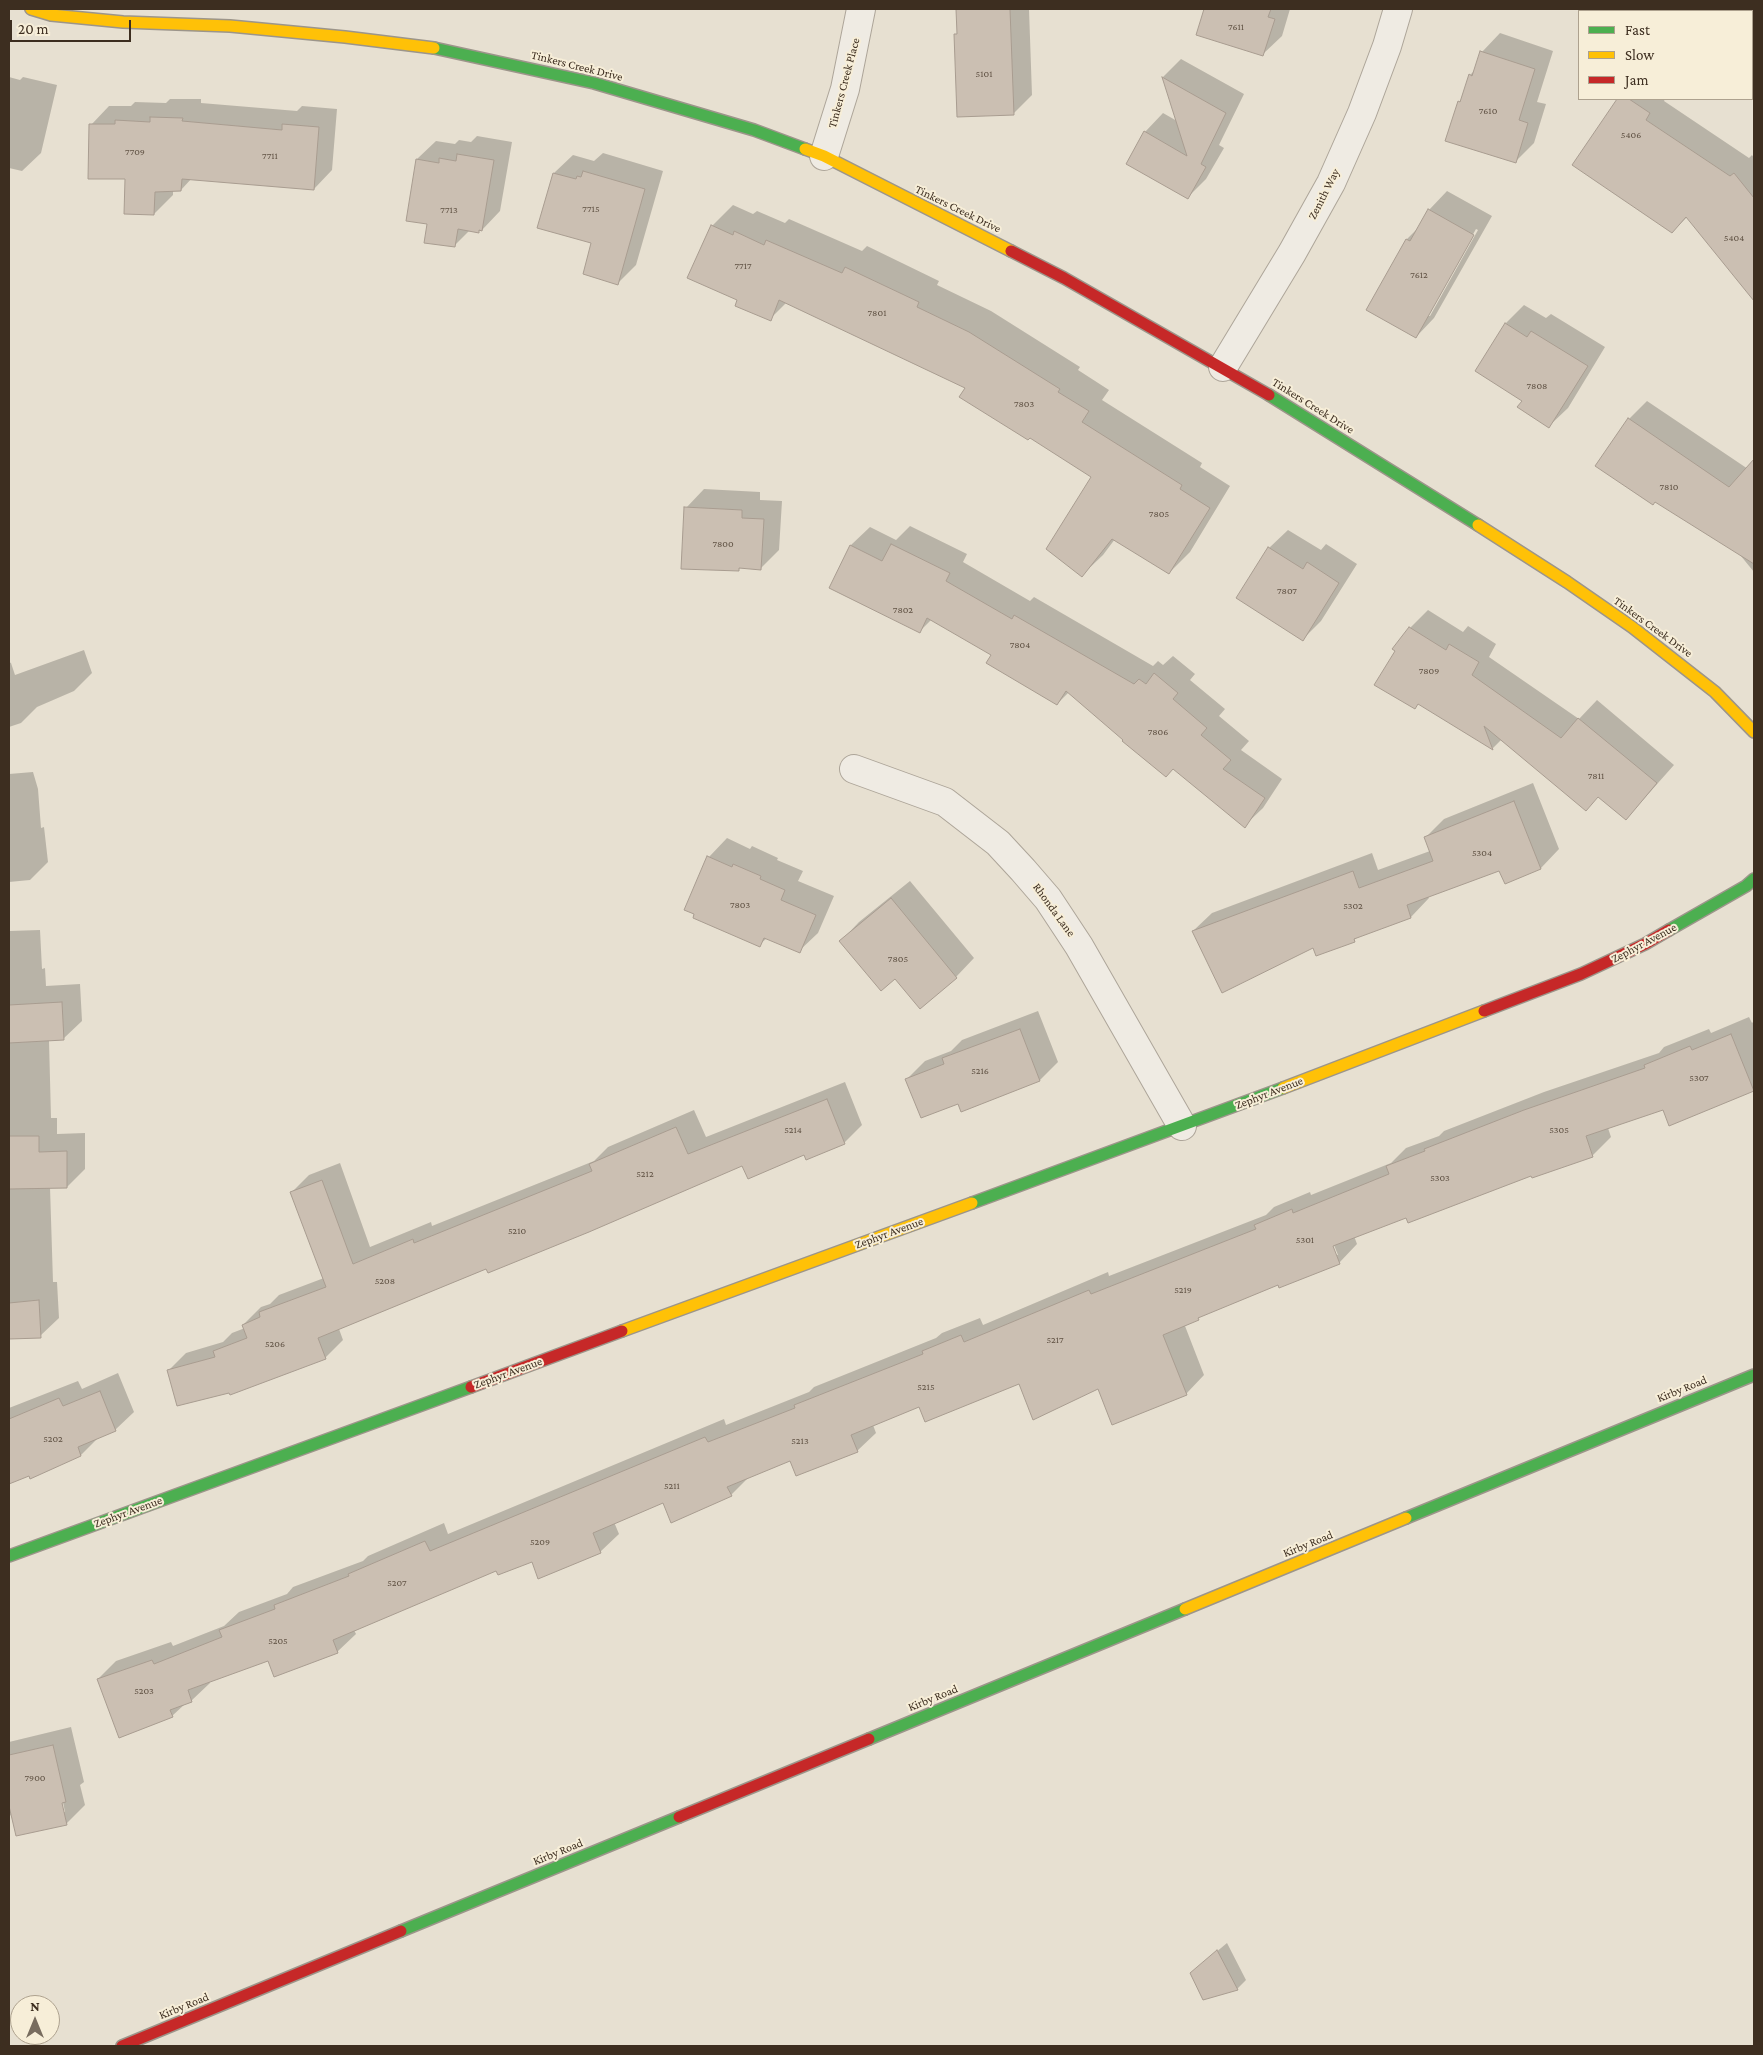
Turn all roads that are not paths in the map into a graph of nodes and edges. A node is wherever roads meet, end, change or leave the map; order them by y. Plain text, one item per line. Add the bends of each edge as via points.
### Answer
1 (31, 9) edge
2 (861, 9) edge
3 (1398, 9) edge
4 (824, 156) junction
5 (1224, 367) junction
6 (1754, 732) edge
7 (854, 769) dead end
8 (1754, 879) edge
9 (1182, 1126) junction
10 (1754, 1374) edge
11 (9, 1556) edge
12 (122, 2046) edge

1 - 4 street, Tinkers Creek Drive via 51,15 123,22 230,26 345,38 469,55 585,81 685,109
2 - 4 street, Tinkers Creek Place via 845,89
3 - 5 street, Zenith Way via 1362,114 1331,183
4 - 5 street, Tinkers Creek Drive via 1064,278
5 - 6 street, Tinkers Creek Drive via 1567,582 1715,692
7 - 9 street, Rhonda Lane via 946,802 998,843 1023,870 1048,899 1079,946
8 - 9 street, Zephyr Avenue via 1645,944 1582,974
9 - 11 street, Zephyr Avenue
10 - 12 street, Kirby Road

